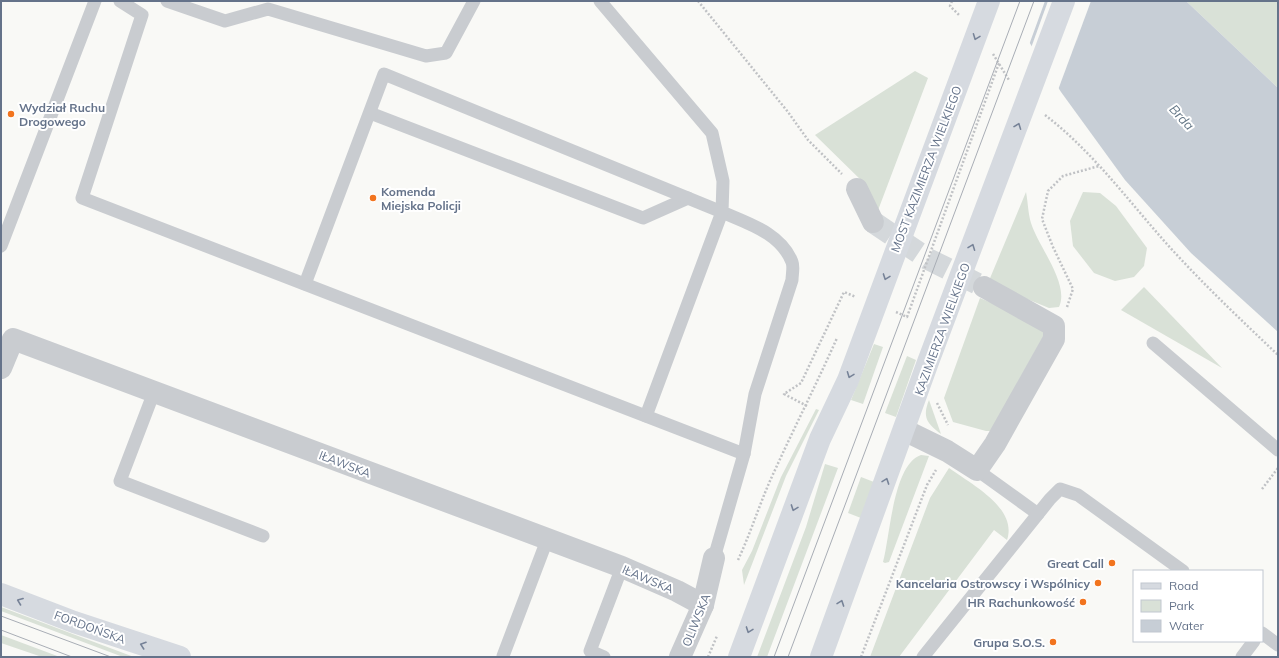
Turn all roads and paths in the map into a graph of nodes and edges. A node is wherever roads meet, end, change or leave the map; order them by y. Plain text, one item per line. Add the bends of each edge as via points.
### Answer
1 (95, 1) edge
2 (120, 1) edge
3 (166, 1) edge
4 (474, 1) edge
5 (600, 1) edge
6 (698, 1) edge
7 (989, 1) edge
8 (1064, 1) edge
9 (999, 63) dead end
10 (370, 113) junction
11 (1042, 113) dead end
12 (1099, 166) junction
13 (857, 189) joint
14 (688, 198) junction
15 (722, 212) junction
16 (873, 222) tunnel mouth
17 (1, 246) edge
18 (305, 284) junction
19 (984, 287) tunnel mouth
20 (844, 292) dead end
21 (907, 317) dead end
22 (1054, 326) junction
23 (7, 337) edge
24 (838, 337) dead end
25 (1153, 343) dead end
26 (1278, 355) edge
27 (1, 367) edge
28 (154, 392) junction
29 (938, 397) dead end
30 (807, 406) junction
31 (646, 416) junction
32 (904, 430) junction
33 (950, 430) dead end
34 (1278, 450) edge
35 (744, 454) junction
36 (936, 468) dead end
37 (1278, 468) edge
38 (977, 470) junction
39 (1262, 489) dead end
40 (1038, 514) junction
41 (263, 536) dead end
42 (547, 540) junction
43 (714, 558) joint
44 (737, 562) dead end
45 (622, 567) junction
46 (1182, 570) edge
47 (1, 594) edge
48 (703, 605) junction
49 (1263, 634) edge
50 (1253, 642) edge
51 (1278, 645) edge
52 (589, 654) edge
53 (503, 656) dead end
54 (180, 657) edge
55 (604, 657) edge
56 (680, 657) edge
57 (739, 657) edge
58 (821, 657) edge
59 (861, 657) edge
60 (923, 657) edge
61 (1242, 657) edge

1 - 17 lane
2 - 18 lane via 142,15 82,198
3 - 4 lane via 225,20 268,9 426,56 446,53
5 - 15 lane via 712,133 723,182
6 - 13 path via 808,140
7 -> 57 main road, MOST KAZIMIERZA WIELKIEGO via 848,380 820,439
32 -> 8 main road, KAZIMIERZA WIELKIEGO
9 - 21 path
10 - 14 lane via 643,218
10 - 14 lane via 384,74
10 - 18 lane
11 - 12 path via 1066,131
12 - 22 path via 1063,176 1048,191 1042,219 1052,247 1073,289 1070,300
12 - 26 path via 1167,244
13 - 16 street
14 - 15 lane
15 - 31 lane
15 - 35 lane via 769,233 785,250 792,263 792,280 755,394
18 - 31 lane
19 - 22 street
20 - 30 path via 801,383 784,394
22 - 38 street via 1054,339 995,444
23 - 27 street, IŁAWSKA
23 - 28 street, IŁAWSKA
24 - 30 path
25 - 34 lane
28 - 41 lane via 120,481
28 - 42 street, IŁAWSKA
29 - 33 path via 941,412
30 - 44 path via 774,471
31 - 35 lane
32 - 38 street via 947,451
58 -> 32 main road, KAZIMIERZA WIELKIEGO
35 - 43 lane
36 - 59 path via 927,485
37 - 39 path
38 - 40 lane
40 - 46 lane via 1060,489 1078,496
40 - 60 lane
42 - 45 street, IŁAWSKA
42 - 53 lane
43 - 48 street, OLIWSKA
45 - 48 street, IŁAWSKA
45 - 52 lane
54 -> 47 main road, FORDOŃSKA via 74,622
48 - 56 street, OLIWSKA
49 - 51 lane
50 - 61 lane
52 - 55 lane

